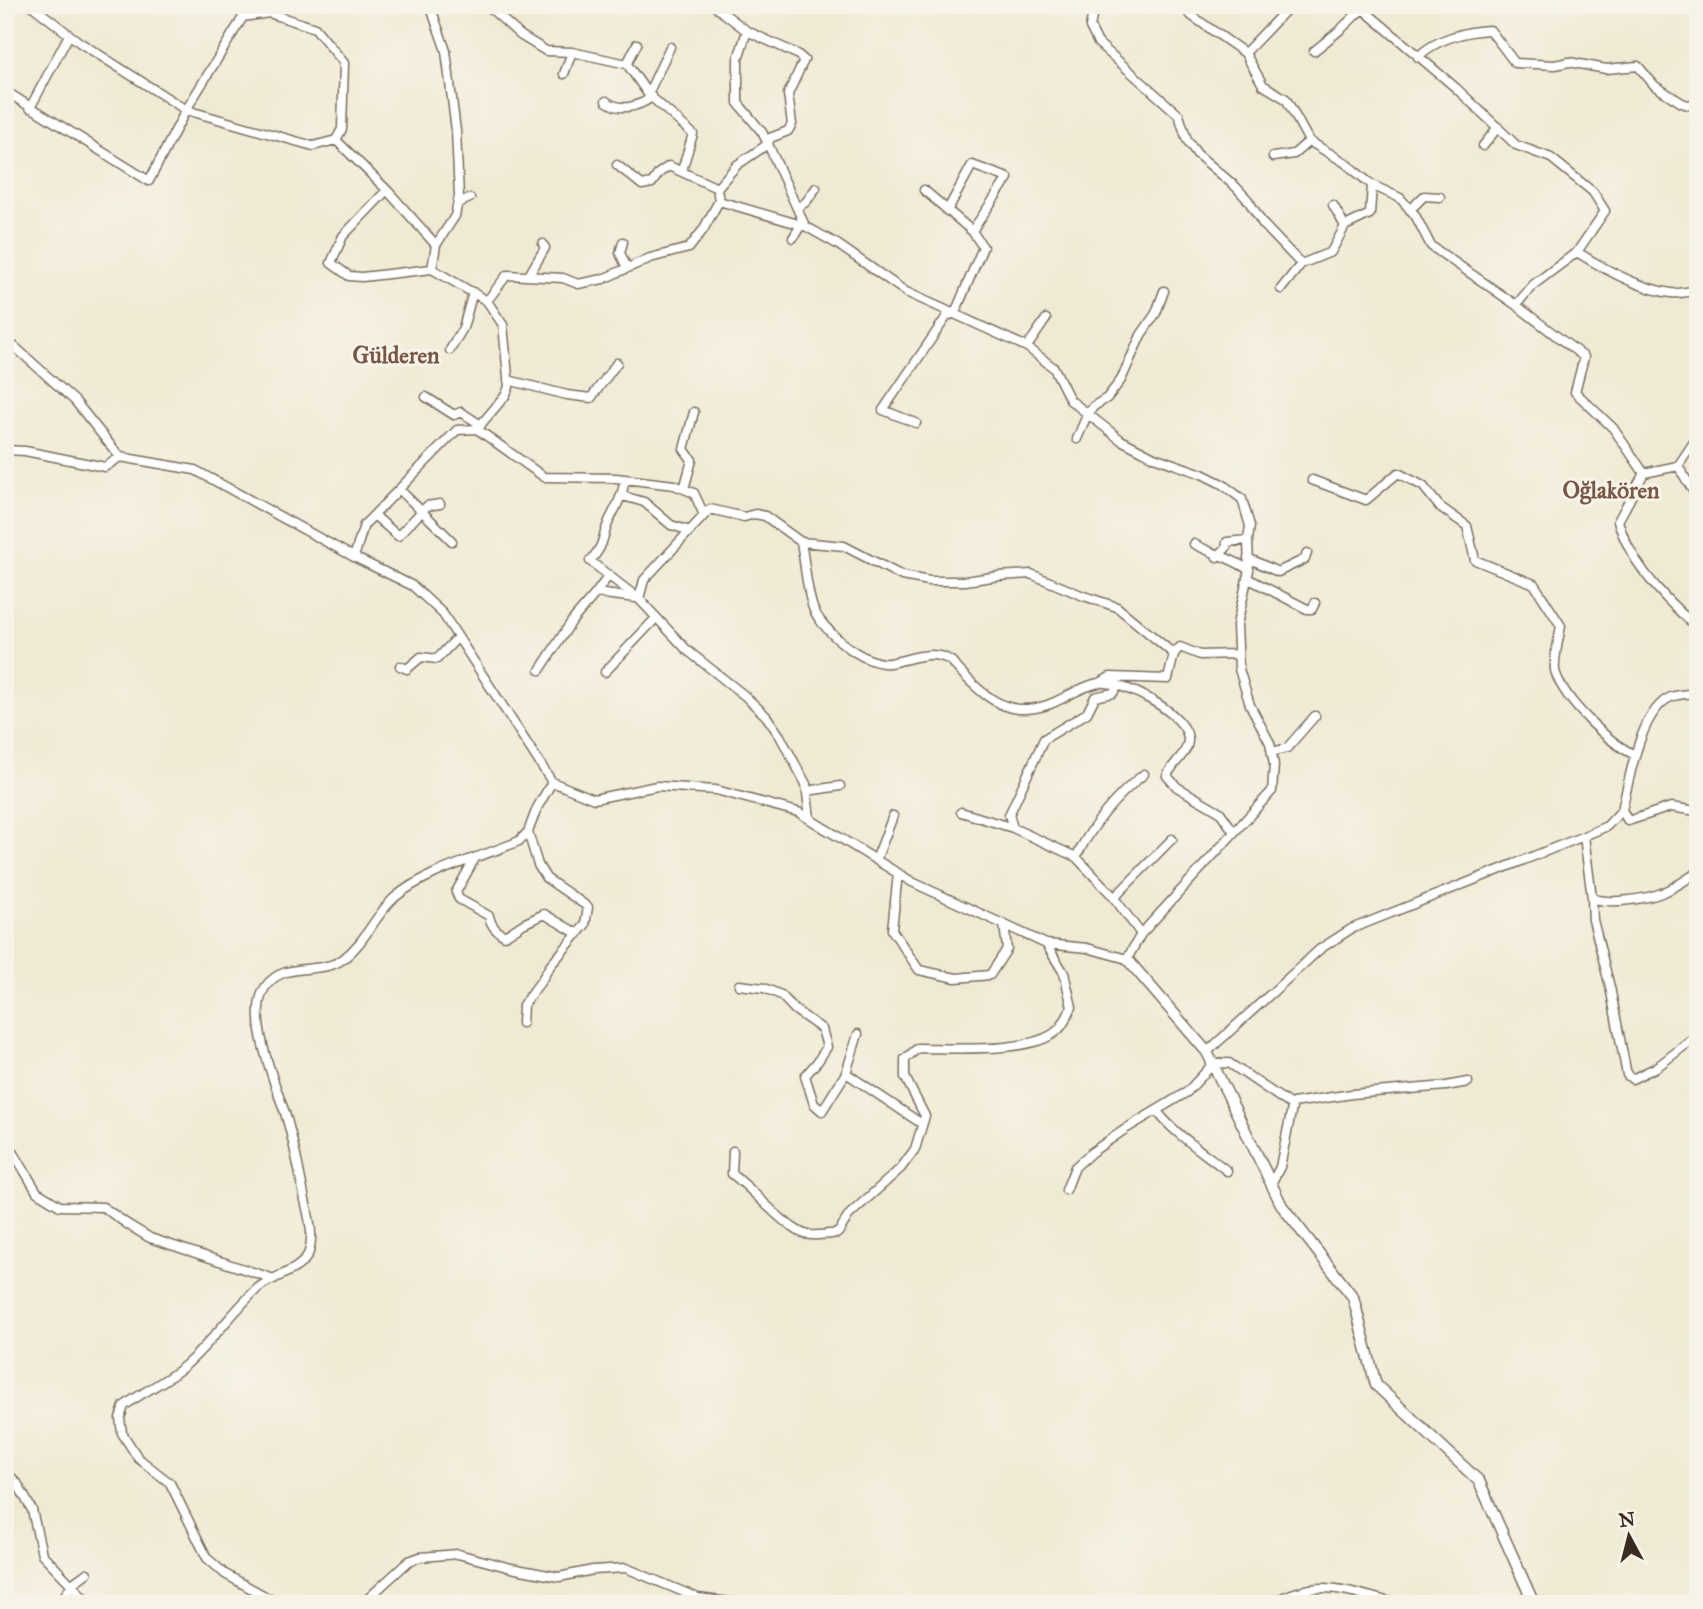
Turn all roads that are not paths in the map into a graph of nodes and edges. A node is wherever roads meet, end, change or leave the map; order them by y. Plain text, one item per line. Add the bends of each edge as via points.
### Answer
1 (31, 5) edge
2 (247, 5) edge
3 (430, 5) edge
4 (487, 5) edge
5 (713, 5) edge
6 (1103, 5) edge
7 (1181, 5) edge
8 (1289, 7) edge
9 (1360, 7) edge
10 (243, 17) junction
11 (747, 31) junction
12 (69, 35) junction
13 (637, 44) dead end
14 (670, 47) dead end
15 (1314, 51) dead end
16 (572, 52) junction
17 (1245, 53) junction
18 (1418, 57) junction
19 (626, 64) junction
20 (564, 74) dead end
21 (5, 91) edge
22 (650, 96) junction
23 (606, 100) dead end
24 (30, 108) junction
25 (1698, 108) edge
26 (186, 110) junction
27 (1498, 127) junction
28 (335, 140) junction
29 (1309, 141) junction
30 (768, 144) junction
31 (1483, 146) dead end
32 (1273, 157) dead end
33 (617, 165) dead end
34 (682, 170) junction
35 (1372, 185) junction
36 (717, 188) junction
37 (816, 188) dead end
38 (387, 190) junction
39 (924, 190) dead end
40 (1440, 197) dead end
41 (470, 198) dead end
42 (719, 201) junction
43 (458, 203) junction
44 (1334, 205) dead end
45 (797, 208) junction
46 (1410, 209) junction
47 (947, 211) junction
48 (803, 225) junction
49 (1345, 226) junction
50 (971, 231) junction
51 (793, 238) dead end
52 (624, 242) dead end
53 (436, 244) junction
54 (543, 244) dead end
55 (1577, 252) junction
56 (1301, 264) junction
57 (627, 268) junction
58 (432, 269) junction
59 (529, 275) junction
60 (1281, 289) dead end
61 (1164, 291) dead end
62 (472, 292) junction
63 (1698, 296) edge
64 (487, 301) junction
65 (1516, 305) junction
66 (955, 313) junction
67 (1046, 319) dead end
68 (5, 342) edge
69 (1027, 346) junction
70 (450, 351) dead end
71 (617, 363) dead end
72 (508, 380) junction
73 (426, 397) dead end
74 (694, 412) dead end
75 (1087, 415) junction
76 (916, 423) dead end
77 (479, 427) junction
78 (1698, 436) edge
79 (1077, 439) dead end
80 (5, 450) edge
81 (120, 457) junction
82 (1678, 466) junction
83 (1644, 473) junction
84 (625, 479) junction
85 (1312, 480) dead end
86 (684, 489) junction
87 (400, 490) junction
88 (622, 496) junction
89 (1698, 499) edge
90 (440, 505) dead end
91 (422, 511) junction
92 (704, 515) junction
93 (375, 516) junction
94 (690, 530) junction
95 (1248, 540) junction
96 (452, 541) dead end
97 (801, 542) junction
98 (1194, 544) dead end
99 (1307, 553) dead end
100 (354, 556) junction
101 (1217, 556) junction
102 (1248, 558) junction
103 (1248, 574) junction
104 (609, 575) junction
105 (596, 593) junction
106 (639, 599) junction
107 (1315, 603) dead end
108 (656, 618) junction
109 (1696, 623) edge
110 (458, 637) junction
111 (1174, 654) junction
112 (1238, 654) junction
113 (400, 666) dead end
114 (540, 670) dead end
115 (605, 672) dead end
116 (1100, 683) junction
117 (1118, 686) junction
118 (1698, 693) edge
119 (1315, 716) dead end
120 (1272, 752) junction
121 (1636, 755) junction
122 (1144, 774) dead end
123 (552, 782) junction
124 (840, 786) dead end
125 (807, 790) junction
126 (1622, 810) junction
127 (961, 812) dead end
128 (1698, 814) edge
129 (893, 816) dead end
130 (810, 819) junction
131 (1013, 828) junction
132 (528, 832) junction
133 (1234, 832) junction
134 (1584, 836) junction
135 (1172, 839) dead end
136 (1076, 857) junction
137 (475, 858) junction
138 (876, 860) junction
139 (1698, 872) edge
140 (898, 873) junction
141 (1114, 898) junction
142 (1592, 898) junction
143 (1004, 924) junction
144 (578, 933) junction
145 (1141, 934) junction
146 (1046, 944) junction
147 (1127, 959) junction
148 (738, 985) dead end
149 (522, 1023) dead end
150 (858, 1034) dead end
151 (1698, 1035) edge
152 (1207, 1052) junction
153 (1213, 1064) junction
154 (846, 1073) junction
155 (1468, 1082) dead end
156 (1291, 1105) junction
157 (1157, 1111) junction
158 (922, 1124) junction
159 (5, 1138) edge
160 (733, 1151) dead end
161 (1227, 1171) dead end
162 (1271, 1184) junction
163 (1066, 1190) dead end
164 (274, 1279) junction
165 (5, 1471) edge
166 (87, 1573) dead end
167 (73, 1583) junction
168 (59, 1604) edge
169 (90, 1604) edge
170 (279, 1604) edge
171 (362, 1604) edge
172 (745, 1604) edge
173 (787, 1604) edge
174 (813, 1604) edge
175 (1270, 1604) edge
176 (1399, 1604) edge
177 (1534, 1604) edge

1 - 12 street
2 - 10 street
3 - 43 street via 446,51 456,131
4 - 16 street via 546,51
5 - 11 street
6 - 56 street via 1093,12 1090,27 1098,43 1179,115 1196,154 1236,187 1262,224
7 - 17 street
8 - 17 street
9 - 15 street
9 - 18 street
10 - 26 street
10 - 28 street via 270,13 315,28 345,63 342,129
11 - 30 street via 738,59 738,103
11 - 30 street via 804,60 788,94 792,124
12 - 24 street
12 - 26 street
13 - 19 street
14 - 22 street
16 - 19 street
16 - 20 street
17 - 29 street via 1263,85 1286,99
18 - 25 street via 1450,39 1490,30 1515,63 1569,61 1606,69 1638,66 1655,86
18 - 27 street
19 - 22 street
21 - 24 street
22 - 23 street via 643,104 621,108
22 - 34 street via 693,134
24 - 26 street via 149,180
26 - 28 street via 313,146
27 - 31 street
27 - 55 street via 1517,145 1551,158 1593,192 1605,211
28 - 38 street
29 - 32 street via 1294,153
29 - 35 street
30 - 36 street via 737,165
30 - 45 street
33 - 34 street via 642,185 652,183 669,166
34 - 36 street
35 - 46 street via 1400,198
35 - 49 street via 1370,214
36 - 42 street
37 - 45 street
38 - 53 street
38 - 58 street via 343,236 331,263 349,276 362,277
39 - 47 street
40 - 46 street via 1424,196
41 - 43 street
42 - 48 street
42 - 57 street via 689,248
43 - 53 street via 455,216
44 - 49 street
45 - 48 street
46 - 65 street via 1431,246
47 - 50 street
47 - 50 street via 972,165 1007,178
48 - 51 street
48 - 66 street via 905,292
49 - 56 street via 1331,252
50 - 66 street via 983,247
52 - 57 street via 621,253
53 - 58 street
54 - 59 street
55 - 63 street via 1615,274 1673,294 1693,291
55 - 65 street via 1532,285
56 - 60 street
57 - 59 street via 578,284
58 - 62 street
59 - 64 street via 507,275
61 - 75 street via 1121,380
62 - 64 street
62 - 70 street via 463,328
64 - 72 street via 503,325
65 - 83 street via 1584,357 1575,392 1613,428
66 - 69 street
66 - 76 street via 947,316 883,411
67 - 69 street
68 - 81 street via 75,401
69 - 75 street via 1054,368 1070,400
71 - 72 street via 591,398
72 - 77 street via 505,396
73 - 77 street via 454,415 461,412
74 - 86 street via 684,449 692,460
75 - 79 street
75 - 95 street via 1121,440 1202,474 1242,499 1250,526
77 - 84 street via 544,477
77 - 87 street via 457,430
78 - 82 street
80 - 81 street via 105,467
81 - 100 street via 195,470
82 - 83 street
82 - 89 street
83 - 109 street via 1618,521 1622,535 1646,574
84 - 86 street
84 - 88 street
85 - 121 street via 1366,500 1398,473 1423,486 1439,506 1467,526 1475,560 1534,584 1561,626 1555,672 1568,695 1617,745
86 - 92 street via 694,493
87 - 91 street
87 - 93 street
88 - 94 street via 644,502 671,525
88 - 104 street via 603,546 590,561
90 - 91 street
91 - 93 street via 398,536
91 - 96 street
92 - 94 street
92 - 97 street via 709,509 744,517 765,516
93 - 100 street via 364,525
94 - 106 street via 644,580
95 - 101 street via 1227,542
95 - 102 street
97 - 111 street via 844,546 901,576 929,581 1031,574 1117,607
97 - 116 street via 813,608 848,648 866,657 887,663 938,656 952,661 1000,705 1021,709 1049,705
98 - 101 street
99 - 102 street via 1278,572
100 - 110 street via 412,586 443,614
101 - 103 street via 1234,560
102 - 103 street
103 - 107 street via 1307,609
103 - 112 street via 1237,625
104 - 105 street
104 - 106 street
105 - 106 street
105 - 114 street
106 - 108 street
108 - 115 street
108 - 125 street via 766,716
110 - 113 street via 437,659 421,657 407,669
110 - 123 street
111 - 112 street via 1180,647 1200,655
111 - 116 street via 1168,679 1110,677
112 - 120 street via 1250,705
116 - 117 street
117 - 131 street via 1095,697 1087,713 1044,739 1009,815
117 - 133 street via 1150,700 1186,730 1185,752 1167,776 1177,788 1220,813
118 - 121 street via 1662,703 1640,736
119 - 120 street via 1287,748
120 - 133 street via 1272,791
121 - 126 street
122 - 136 street via 1115,799
123 - 130 street via 594,799 657,786 716,790
123 - 132 street
124 - 125 street
125 - 130 street
126 - 128 street via 1628,821 1671,807
126 - 134 street via 1607,826
127 - 131 street
129 - 138 street
130 - 138 street
131 - 136 street
132 - 137 street via 519,841
132 - 144 street via 546,878 588,907 585,925
133 - 145 street
134 - 142 street
134 - 152 street via 1351,929 1320,949
135 - 141 street
136 - 141 street
137 - 144 street via 456,892 459,900 489,916 500,933 505,936 544,914
137 - 164 street via 419,882 393,899 344,959 327,967 290,970 265,986 259,1007 264,1053 294,1146 311,1228 309,1254
138 - 140 street
139 - 142 street via 1662,893 1609,902
140 - 143 street
140 - 143 street via 892,930 919,970 956,978 990,975 1007,949
141 - 145 street
142 - 151 street via 1627,1074 1632,1079 1657,1067
143 - 146 street
144 - 149 street via 523,1005
145 - 147 street
146 - 147 street via 1087,948
146 - 158 street via 1063,973 1072,1007 1058,1030 1038,1041 1002,1048 918,1048 905,1059 905,1077 925,1116
147 - 152 street
148 - 154 street via 781,995 822,1029 827,1047 805,1076 814,1104 822,1111
150 - 154 street
152 - 153 street
153 - 156 street via 1229,1063
153 - 157 street via 1186,1092
153 - 162 street
154 - 158 street
155 - 156 street
156 - 162 street via 1280,1167
157 - 161 street
157 - 163 street via 1075,1167
158 - 160 street via 915,1149 901,1168 849,1216 838,1234 805,1234 779,1216 732,1174
159 - 164 street via 37,1192 61,1206 103,1207 150,1237
162 - 177 street via 1282,1206 1353,1297 1376,1385 1479,1481
164 - 170 street via 258,1288 188,1363 124,1406 120,1418 122,1433 138,1458 170,1482 207,1558 225,1574
165 - 167 street via 32,1510 42,1554
166 - 167 street
167 - 168 street
167 - 169 street
171 - 172 street via 409,1561 458,1554 559,1577 626,1568 698,1598
173 - 174 street
175 - 176 street via 1299,1590 1334,1587

